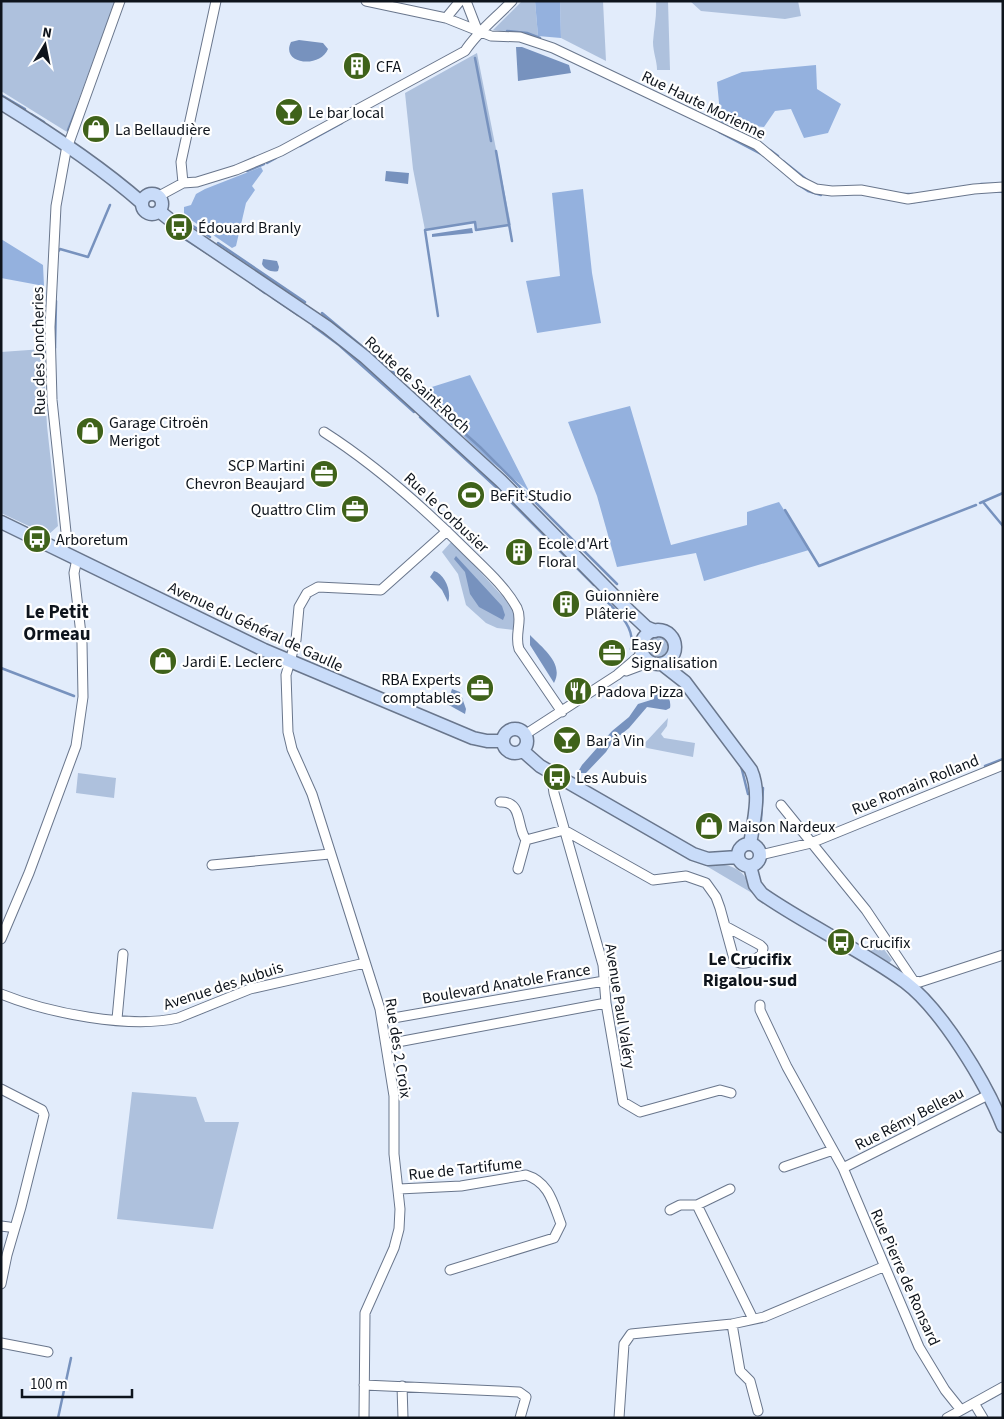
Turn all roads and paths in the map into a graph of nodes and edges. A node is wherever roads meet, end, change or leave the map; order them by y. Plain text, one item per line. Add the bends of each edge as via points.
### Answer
1 (120, 1) edge
2 (216, 1) edge
3 (366, 1) edge
4 (460, 1) edge
5 (466, 1) edge
6 (512, 1) edge
7 (446, 18) junction
8 (478, 32) junction
9 (1, 103) edge
10 (1, 113) edge
11 (50, 136) junction
12 (67, 149) junction
13 (183, 183) junction
14 (1003, 187) edge
15 (149, 198) junction
16 (160, 211) junction
17 (324, 432) dead end
18 (1, 522) edge
19 (446, 531) junction
20 (62, 552) junction
21 (77, 559) junction
22 (630, 612) junction
23 (655, 631) junction
24 (644, 639) junction
25 (674, 653) junction
26 (651, 660) junction
27 (289, 661) junction
28 (684, 682) junction
29 (562, 712) junction
30 (526, 734) junction
31 (503, 741) junction
32 (523, 751) junction
33 (1003, 765) edge
34 (557, 776) junction
35 (500, 802) dead end
36 (781, 805) dead end
37 (564, 830) junction
38 (526, 840) junction
39 (811, 843) junction
40 (750, 844) junction
41 (330, 854) junction
42 (760, 855) junction
43 (738, 857) junction
44 (212, 866) dead end
45 (750, 866) junction
46 (518, 869) dead end
47 (726, 926) junction
48 (1, 939) edge
49 (123, 954) dead end
50 (1003, 955) edge
51 (365, 963) junction
52 (604, 981) junction
53 (1, 994) edge
54 (606, 1004) junction
55 (760, 1005) dead end
56 (117, 1019) junction
57 (382, 1020) junction
58 (387, 1044) junction
59 (1, 1090) edge
60 (731, 1093) dead end
61 (988, 1095) junction
62 (1003, 1126) edge
63 (833, 1150) junction
64 (784, 1167) dead end
65 (843, 1168) junction
66 (399, 1189) junction
67 (730, 1189) dead end
68 (697, 1205) junction
69 (670, 1210) dead end
70 (883, 1267) junction
71 (450, 1270) dead end
72 (1, 1284) edge
73 (753, 1319) junction
74 (732, 1324) junction
75 (1, 1342) edge
76 (48, 1352) dead end
77 (364, 1386) junction
78 (402, 1386) junction
79 (1003, 1387) edge
80 (974, 1403) junction
81 (960, 1410) junction
82 (758, 1411) dead end
83 (364, 1418) edge
84 (403, 1418) edge
85 (520, 1418) edge
86 (619, 1418) edge
87 (947, 1418) edge
88 (983, 1418) edge

1 - 12 street, Rue des Joncheries
2 - 13 street via 181,162
3 - 7 street, Rue Haute Morienne
4 - 7 street
5 - 8 street
6 - 8 street via 496,19
7 - 8 street, Rue Haute Morienne
8 - 13 street via 465,51 280,151 236,170
8 - 14 street, Rue Haute Morienne via 532,39 554,48 757,146 800,181 816,188 860,190 908,199 974,188
9 - 11 street
10 - 11 street
11 - 12 street
12 - 15 street via 115,181
12 - 20 street, Rue des Joncheries via 56,206 50,328 52,400 66,532
13 - 15 street
15 - 16 street via 162,202
15 - 16 street, Route de Saint-Roch via 146,212
16 - 22 street, Route de Saint-Roch via 365,357 501,481
17 - 19 street, Rue le Corbusier via 368,462
18 - 20 street, Avenue du Général de Gaulle
19 - 27 street, Rue des 2 Croix via 381,590 318,588 306,593 299,607 296,640
19 - 29 street, Rue le Corbusier via 513,602 519,616 519,649
20 - 21 street, Avenue du Général de Gaulle
21 - 27 street, Avenue du Général de Gaulle
21 - 48 street via 74,573 82,643 83,697 76,746
22 - 23 street, Route de Saint-Roch
22 - 24 street, Route de Saint-Roch
23 - 24 street
23 - 25 street via 671,636
24 - 26 street
25 - 26 street via 670,660
25 - 28 street
26 - 28 street
26 - 29 street via 617,675
27 - 31 street, Avenue du Général de Gaulle via 473,738
27 - 41 street, Rue des 2 Croix via 286,675 288,732 312,794
28 - 40 street via 751,770 756,806
29 - 30 street
30 - 31 street via 514,729 505,734
30 - 32 street via 527,745
31 - 32 street via 505,748 512,753
32 - 34 street via 528,758
33 - 39 street, Rue Romain Rolland
34 - 37 street, Avenue Paul Valéry via 553,789
34 - 43 street via 699,857 719,860
35 - 38 street via 514,806
36 - 39 street
37 - 38 street
37 - 47 street via 654,880 686,876 706,883 716,897
37 - 52 street, Avenue Paul Valéry
38 - 46 street
39 - 42 street, Rue Romain Rolland
39 - 50 street via 866,910 913,980 920,982
40 - 42 street via 756,846
40 - 43 street via 740,848
41 - 44 street
41 - 51 street, Rue des 2 Croix
42 - 45 street via 756,864
43 - 45 street via 743,865
45 - 61 street via 754,885 762,894 915,990 959,1047
47 - 47 street via 737,962 744,964 762,954 760,945
49 - 56 street
51 - 56 street, Avenue des Aubuis via 250,989 178,1018 152,1022
51 - 57 street, Rue des 2 Croix
52 - 54 street, Avenue Paul Valéry
52 - 57 street, Boulevard Anatole France
53 - 56 street, Avenue des Aubuis via 42,1008
54 - 58 street
54 - 60 street, Avenue Paul Valéry via 620,1093 628,1107 640,1112 720,1090
55 - 63 street, Rue Pierre de Ronsard via 787,1067
57 - 58 street, Rue des 2 Croix
58 - 66 street, Rue des 2 Croix via 394,1096 394,1154
59 - 72 street via 42,1110 44,1115
61 - 62 street
61 - 65 street, Rue Rémy Belleau
63 - 64 street
63 - 65 street, Rue Pierre de Ronsard
65 - 70 street, Rue Pierre de Ronsard
66 - 71 street, Rue de Tartifume via 462,1186 526,1175 546,1187 561,1224 554,1238
66 - 77 street, Rue des 2 Croix via 397,1238 365,1313
67 - 68 street
68 - 69 street via 680,1205
68 - 73 street
70 - 73 street
70 - 81 street, Rue Pierre de Ronsard via 919,1347
73 - 74 street
74 - 82 street via 740,1371 750,1381
74 - 86 street via 631,1334 624,1344
75 - 76 street
77 - 78 street
77 - 83 street, Rue des 2 Croix
78 - 84 street
78 - 85 street via 519,1392 526,1397
79 - 80 street
80 - 81 street
80 - 88 street
81 - 87 street

